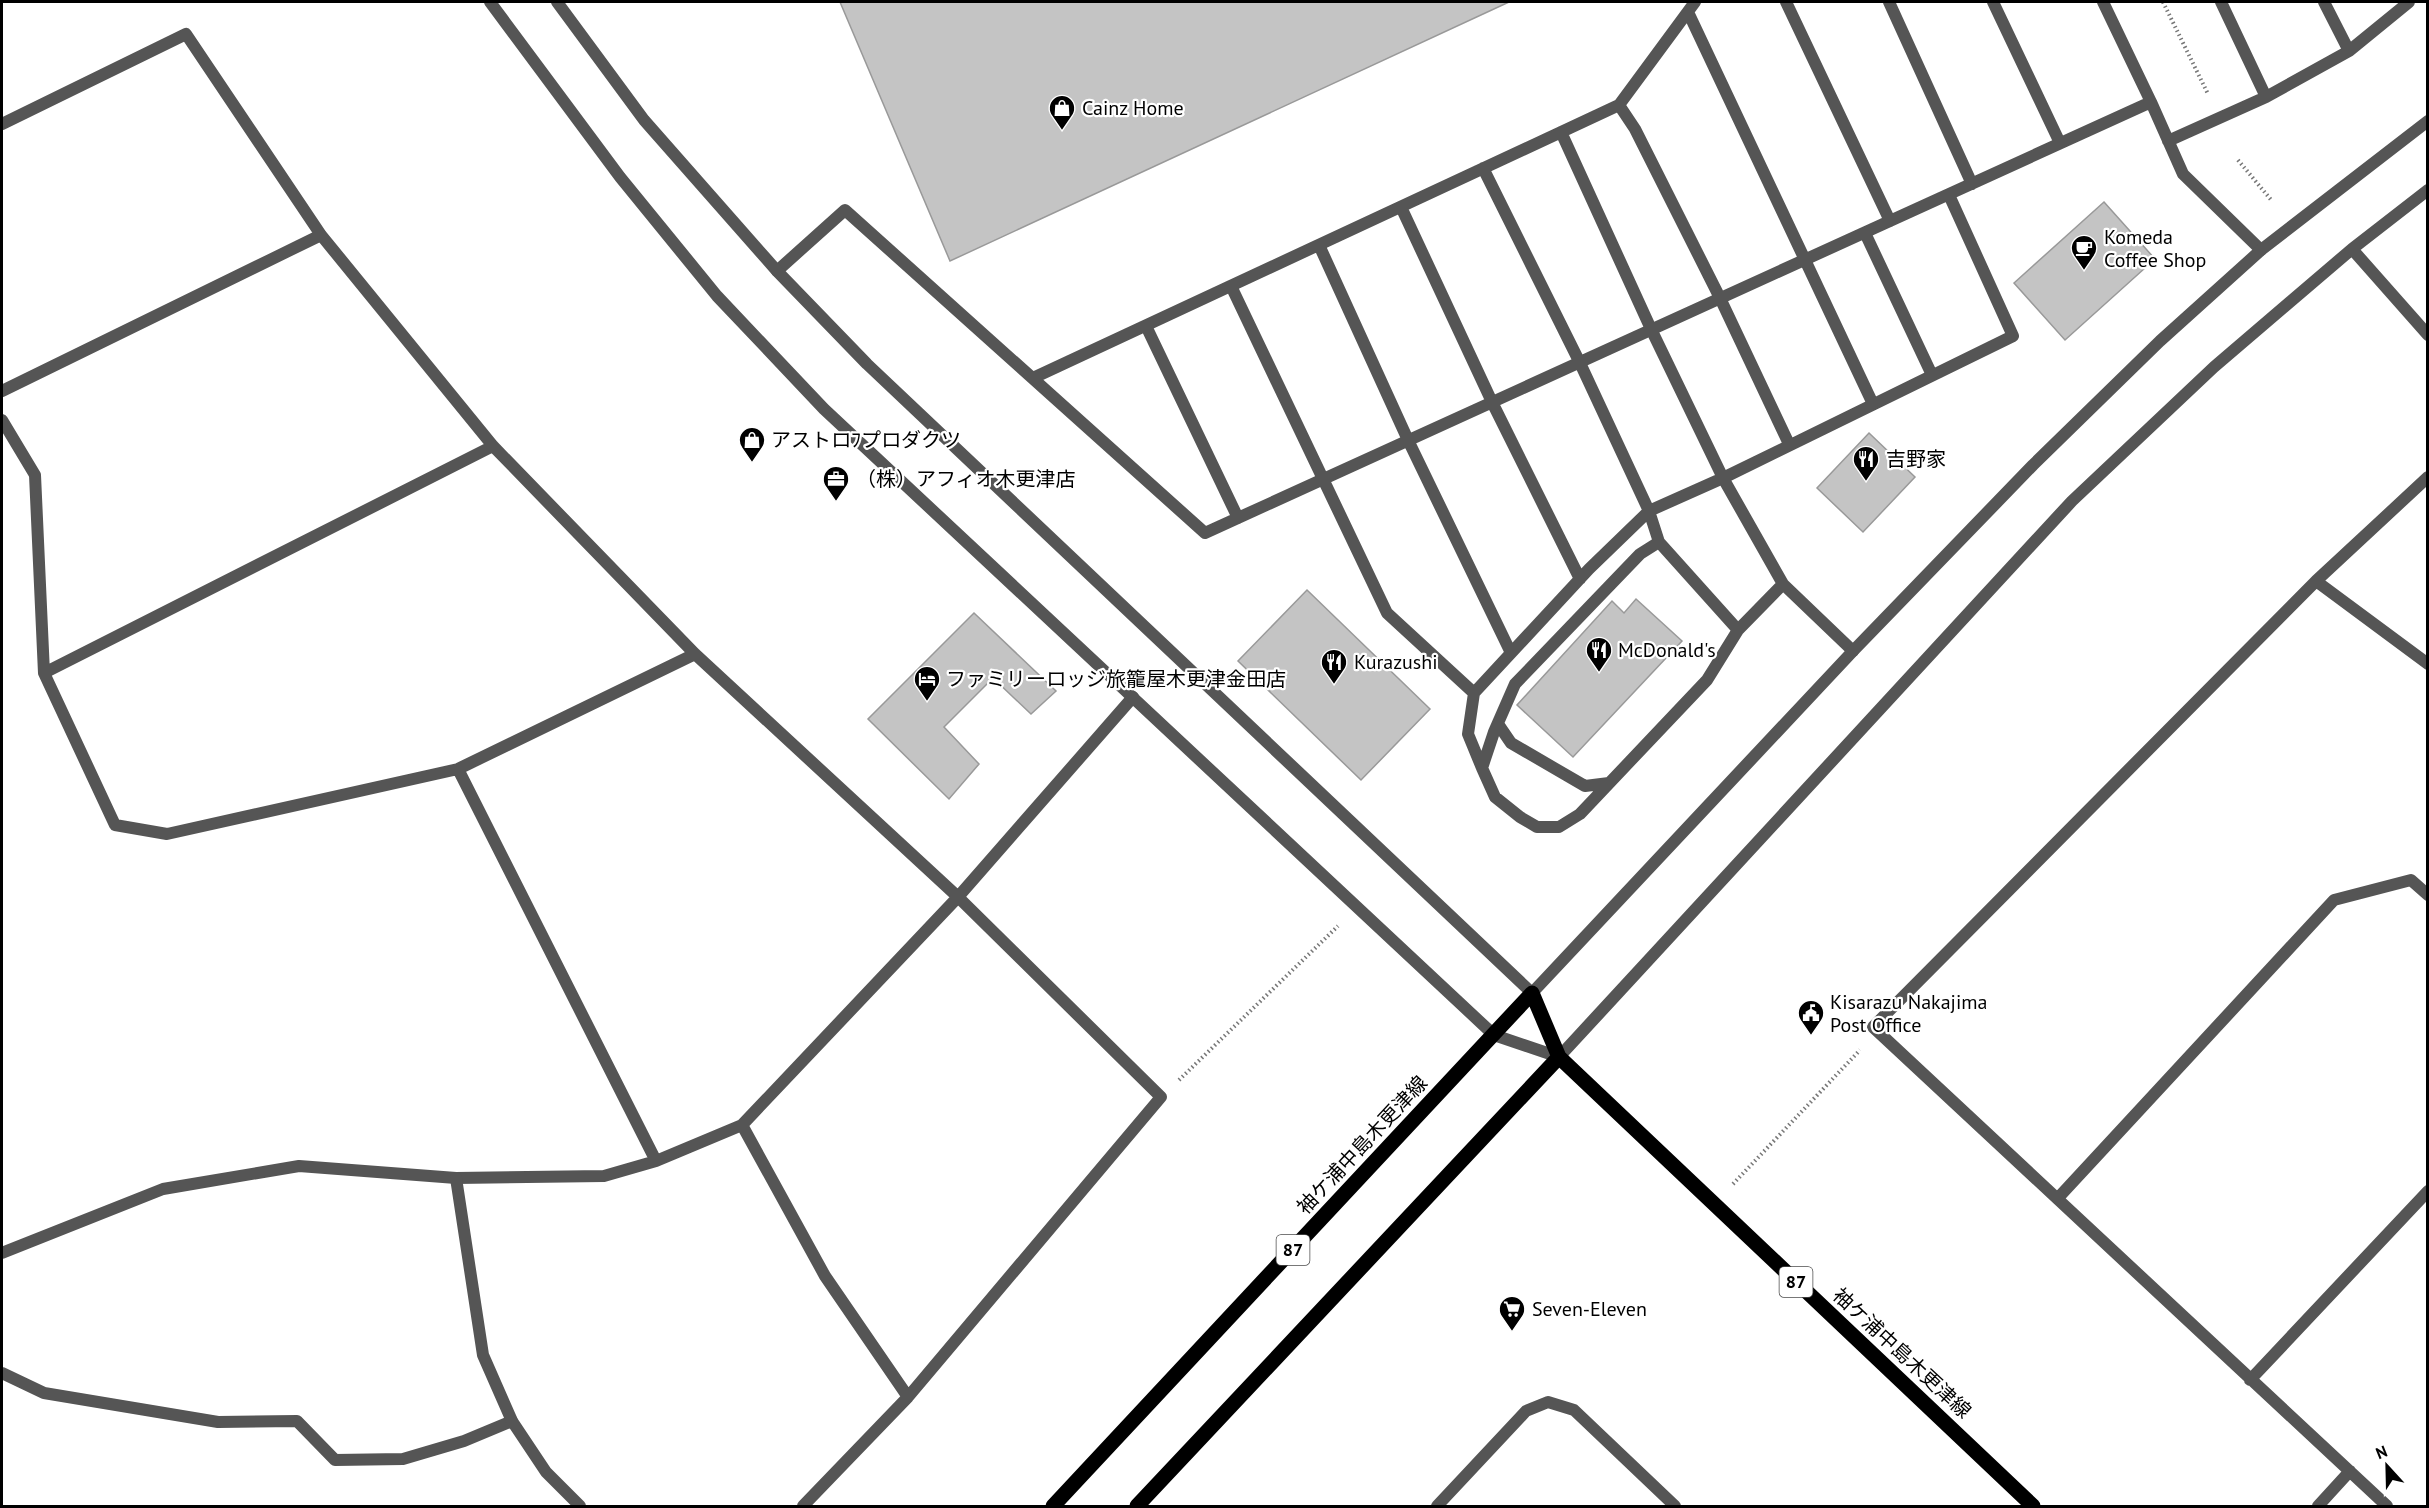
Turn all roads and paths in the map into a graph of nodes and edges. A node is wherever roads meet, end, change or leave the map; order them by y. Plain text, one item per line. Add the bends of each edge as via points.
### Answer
1 (490, 2) edge
2 (556, 2) edge
3 (1786, 2) edge
4 (1888, 2) edge
5 (1993, 2) edge
6 (2103, 2) edge
7 (2163, 2) edge
8 (2221, 2) edge
9 (2324, 2) edge
10 (2409, 2) edge
11 (1691, 7) edge
12 (2349, 51) junction
13 (2208, 95) dead end
14 (2266, 97) junction
15 (2151, 102) junction
16 (1619, 105) junction
17 (2427, 121) edge
18 (2, 124) edge
19 (1561, 132) junction
20 (2168, 141) junction
21 (2060, 143) junction
22 (2238, 160) dead end
23 (1483, 168) junction
24 (1972, 184) junction
25 (2427, 190) edge
26 (1949, 195) junction
27 (2272, 201) dead end
28 (1401, 207) junction
29 (1890, 221) junction
30 (1865, 232) junction
31 (321, 235) junction
32 (1318, 245) junction
33 (2352, 249) junction
34 (2261, 250) junction
35 (1805, 260) junction
36 (777, 271) junction
37 (1231, 286) junction
38 (1720, 298) junction
39 (1146, 326) junction
40 (1651, 329) junction
41 (2427, 335) edge
42 (1580, 363) junction
43 (1932, 375) junction
44 (1033, 378) junction
45 (2, 390) edge
46 (1492, 402) junction
47 (1873, 404) junction
48 (2, 420) edge
49 (1408, 440) junction
50 (1789, 444) junction
51 (493, 446) junction
52 (2427, 477) edge
53 (1723, 478) junction
54 (1324, 480) junction
55 (1649, 511) junction
56 (1238, 518) junction
57 (1659, 542) junction
58 (1580, 579) junction
59 (2316, 581) junction
60 (1783, 584) junction
61 (1738, 630) junction
62 (1853, 651) junction
63 (1511, 653) junction
64 (694, 654) junction
65 (2427, 664) edge
66 (45, 673) junction
67 (1474, 693) junction
68 (1133, 697) junction
69 (1498, 724) junction
70 (1482, 768) junction
71 (458, 770) junction
72 (1609, 783) junction
73 (2427, 894) edge
74 (958, 897) junction
75 (1357, 908) junction
76 (1532, 993) junction
77 (1877, 1032) junction
78 (1494, 1035) junction
79 (1559, 1057) junction
80 (1161, 1097) junction
81 (742, 1125) junction
82 (656, 1161) junction
83 (456, 1178) junction
84 (2427, 1191) edge
85 (2058, 1198) junction
86 (1714, 1204) junction
87 (2, 1253) edge
88 (2, 1373) edge
89 (2250, 1380) junction
90 (908, 1397) junction
91 (512, 1420) junction
92 (2350, 1472) junction
93 (580, 1506) edge
94 (803, 1506) edge
95 (1053, 1506) edge
96 (1137, 1506) edge
97 (1437, 1506) edge
98 (1675, 1506) edge
99 (2033, 1506) edge
100 (2318, 1506) edge
101 (2388, 1506) edge

1 - 68 street via 620,177 717,296 824,409
2 - 36 street via 644,120
3 - 29 street
4 - 24 street
5 - 21 street
6 - 15 street
7 - 13 path
8 - 14 street
9 - 12 street
10 - 12 street
11 - 16 street
11 - 35 street
12 - 14 street
14 - 20 street
15 - 20 street
15 - 21 street
16 - 19 street
16 - 38 street via 1635,129
17 - 34 street
18 - 31 street via 186,34
19 - 23 street
19 - 40 street
20 - 34 street via 2184,174
21 - 24 street
22 - 27 path
23 - 28 street
23 - 42 street
24 - 26 street
25 - 33 street
26 - 29 street
26 - 43 street via 2013,336
28 - 32 street
28 - 46 street
29 - 30 street
30 - 35 street
30 - 43 street
31 - 45 street
31 - 51 street
32 - 37 street
32 - 49 street
33 - 41 street
33 - 79 street via 2214,367 2072,501
34 - 62 street via 2160,341 2033,465
35 - 38 street
35 - 47 street
36 - 44 street via 845,210
36 - 76 street via 876,372
37 - 39 street
37 - 54 street
38 - 40 street
38 - 50 street
39 - 44 street
39 - 56 street
40 - 42 street
40 - 53 street
42 - 46 street
42 - 55 street
43 - 47 street
44 - 56 street via 1205,533
46 - 49 street
46 - 58 street
47 - 50 street
48 - 66 street via 35,475
49 - 54 street
49 - 63 street
50 - 53 street
51 - 64 street
51 - 66 street
52 - 59 street
53 - 55 street
53 - 60 street
54 - 56 street
54 - 67 street via 1387,613
55 - 57 street
55 - 58 street
57 - 61 street
57 - 69 street via 1640,554 1515,684
58 - 63 street
59 - 65 street
59 - 77 street via 1873,1027
60 - 61 street
60 - 62 street
61 - 72 street via 1707,680
62 - 76 street
63 - 67 street
64 - 71 street
64 - 74 street
66 - 71 street via 115,825 167,834
67 - 70 street via 1468,734
68 - 74 street
68 - 75 street
69 - 70 street
69 - 72 street via 1511,742 1585,786
70 - 72 street via 1495,797 1537,827 1559,827 1580,814
71 - 82 street
73 - 85 street via 2411,879 2334,900
74 - 80 street
74 - 81 street
75 - 78 street
75 - 80 path
76 - 78 main road, 袖ケ浦中島木更津線 / 87
76 - 79 main road, 袖ケ浦中島木更津線 / 87
77 - 85 street
77 - 86 path
78 - 79 street
78 - 95 main road, 袖ケ浦中島木更津線 / 87
79 - 86 main road, 袖ケ浦中島木更津線 / 87
79 - 96 main road
80 - 90 street
81 - 82 street
81 - 90 street via 825,1276
82 - 83 street via 603,1176
83 - 87 street via 299,1166 163,1189
83 - 91 street via 483,1355
84 - 89 street
85 - 89 street
86 - 99 main road, 袖ケ浦中島木更津線 / 87
88 - 91 street via 44,1393 218,1422 297,1421 336,1460 403,1459 464,1441
89 - 92 street
90 - 94 street
91 - 93 street via 546,1472
92 - 100 street
92 - 101 street
97 - 98 street via 1526,1411 1548,1402 1574,1410

